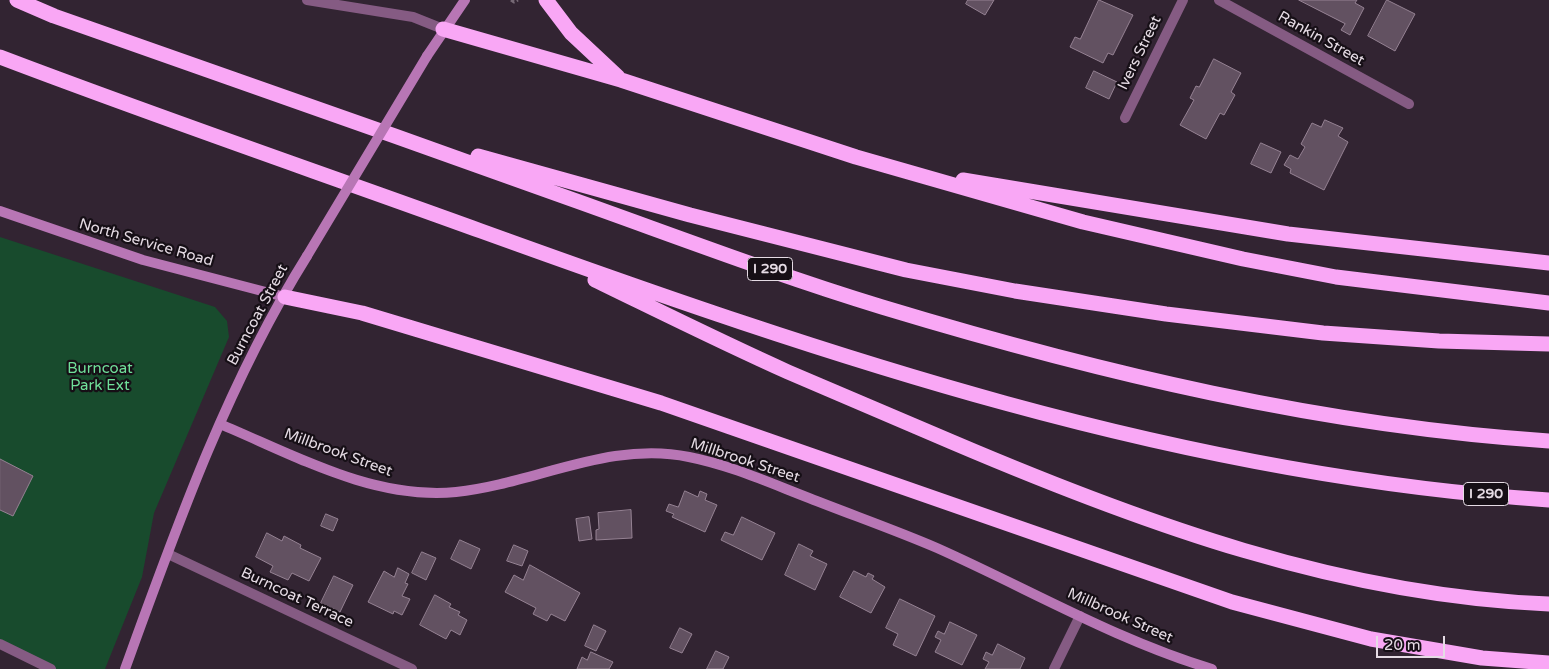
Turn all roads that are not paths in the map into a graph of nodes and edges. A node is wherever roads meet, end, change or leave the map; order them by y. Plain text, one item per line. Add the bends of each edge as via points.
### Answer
1 (17, 0) edge
2 (306, 0) edge
3 (465, 0) edge
4 (546, 0) edge
5 (1183, 0) edge
6 (1219, 0) edge
7 (444, 29) junction
8 (0, 57) edge
9 (621, 80) junction
10 (1409, 104) dead end
11 (1125, 118) dead end
12 (412, 142) junction
13 (919, 174) junction
14 (0, 211) edge
15 (521, 245) junction
16 (1549, 263) edge
17 (285, 296) junction
18 (1549, 303) edge
19 (1549, 344) edge
20 (220, 424) junction
21 (1549, 441) edge
22 (1549, 500) edge
23 (168, 554) junction
24 (1549, 604) edge
25 (1080, 616) junction
26 (0, 644) edge
27 (1549, 663) edge
28 (51, 669) edge
29 (125, 669) edge
30 (412, 669) edge
31 (1054, 669) edge
32 (1212, 669) edge

1 - 12 highway, I 290
2 - 7 street via 414,17
3 - 7 main road, Burncoat Street
4 - 9 highway via 571,33
5 - 11 street, Ivers Street
6 - 10 street, Rankin Street
7 - 9 highway
7 - 17 main road, Burncoat Street, bridge
8 - 15 highway, I 290
9 - 13 highway via 856,157
12 - 19 highway via 515,166 906,270 1015,292 1323,333
12 - 21 highway, I 290 via 741,260 880,306 1100,368 1322,415 1462,434
13 - 16 highway via 999,184 1288,234
13 - 18 highway via 1073,219 1243,259 1336,277
14 - 17 main road, North Service Road via 143,260
15 - 22 highway, I 290 via 797,342 1052,417 1299,471
15 - 24 highway via 787,372 1019,470 1166,526 1356,579 1446,595
17 - 20 main road, Burncoat Street
17 - 27 highway via 362,313 660,403 1232,602 1371,639 1482,658
20 - 23 main road, Burncoat Street
20 - 25 main road, Millbrook Street via 318,465 412,493 481,488 614,456 688,456 752,476 936,548
23 - 29 main road, Burncoat Street
23 - 30 street, Burncoat Terrace
25 - 31 street
25 - 32 main road, Millbrook Street via 1140,644
26 - 28 street

